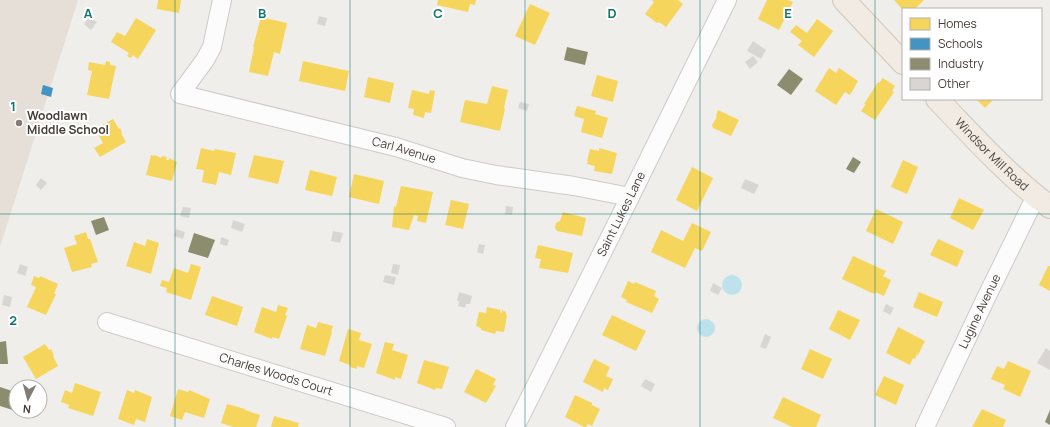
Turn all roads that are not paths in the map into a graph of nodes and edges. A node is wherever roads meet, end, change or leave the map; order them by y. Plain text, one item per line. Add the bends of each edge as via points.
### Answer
1 (222, 0) edge
2 (727, 0) edge
3 (844, 0) edge
4 (902, 62) edge
5 (938, 100) edge
6 (630, 197) junction
7 (1043, 201) edge
8 (107, 322) dead end
9 (446, 427) edge
10 (515, 427) edge
11 (925, 427) edge

1 - 6 street, Carl Avenue via 212,47 180,94 396,147 462,168
2 - 6 street, Saint Lukes Lane
3 - 4 main road
5 - 7 main road, Windsor Mill Road via 991,154
6 - 10 street, Saint Lukes Lane
7 - 11 street, Lugine Avenue via 985,300
8 - 9 street, Charles Woods Court

